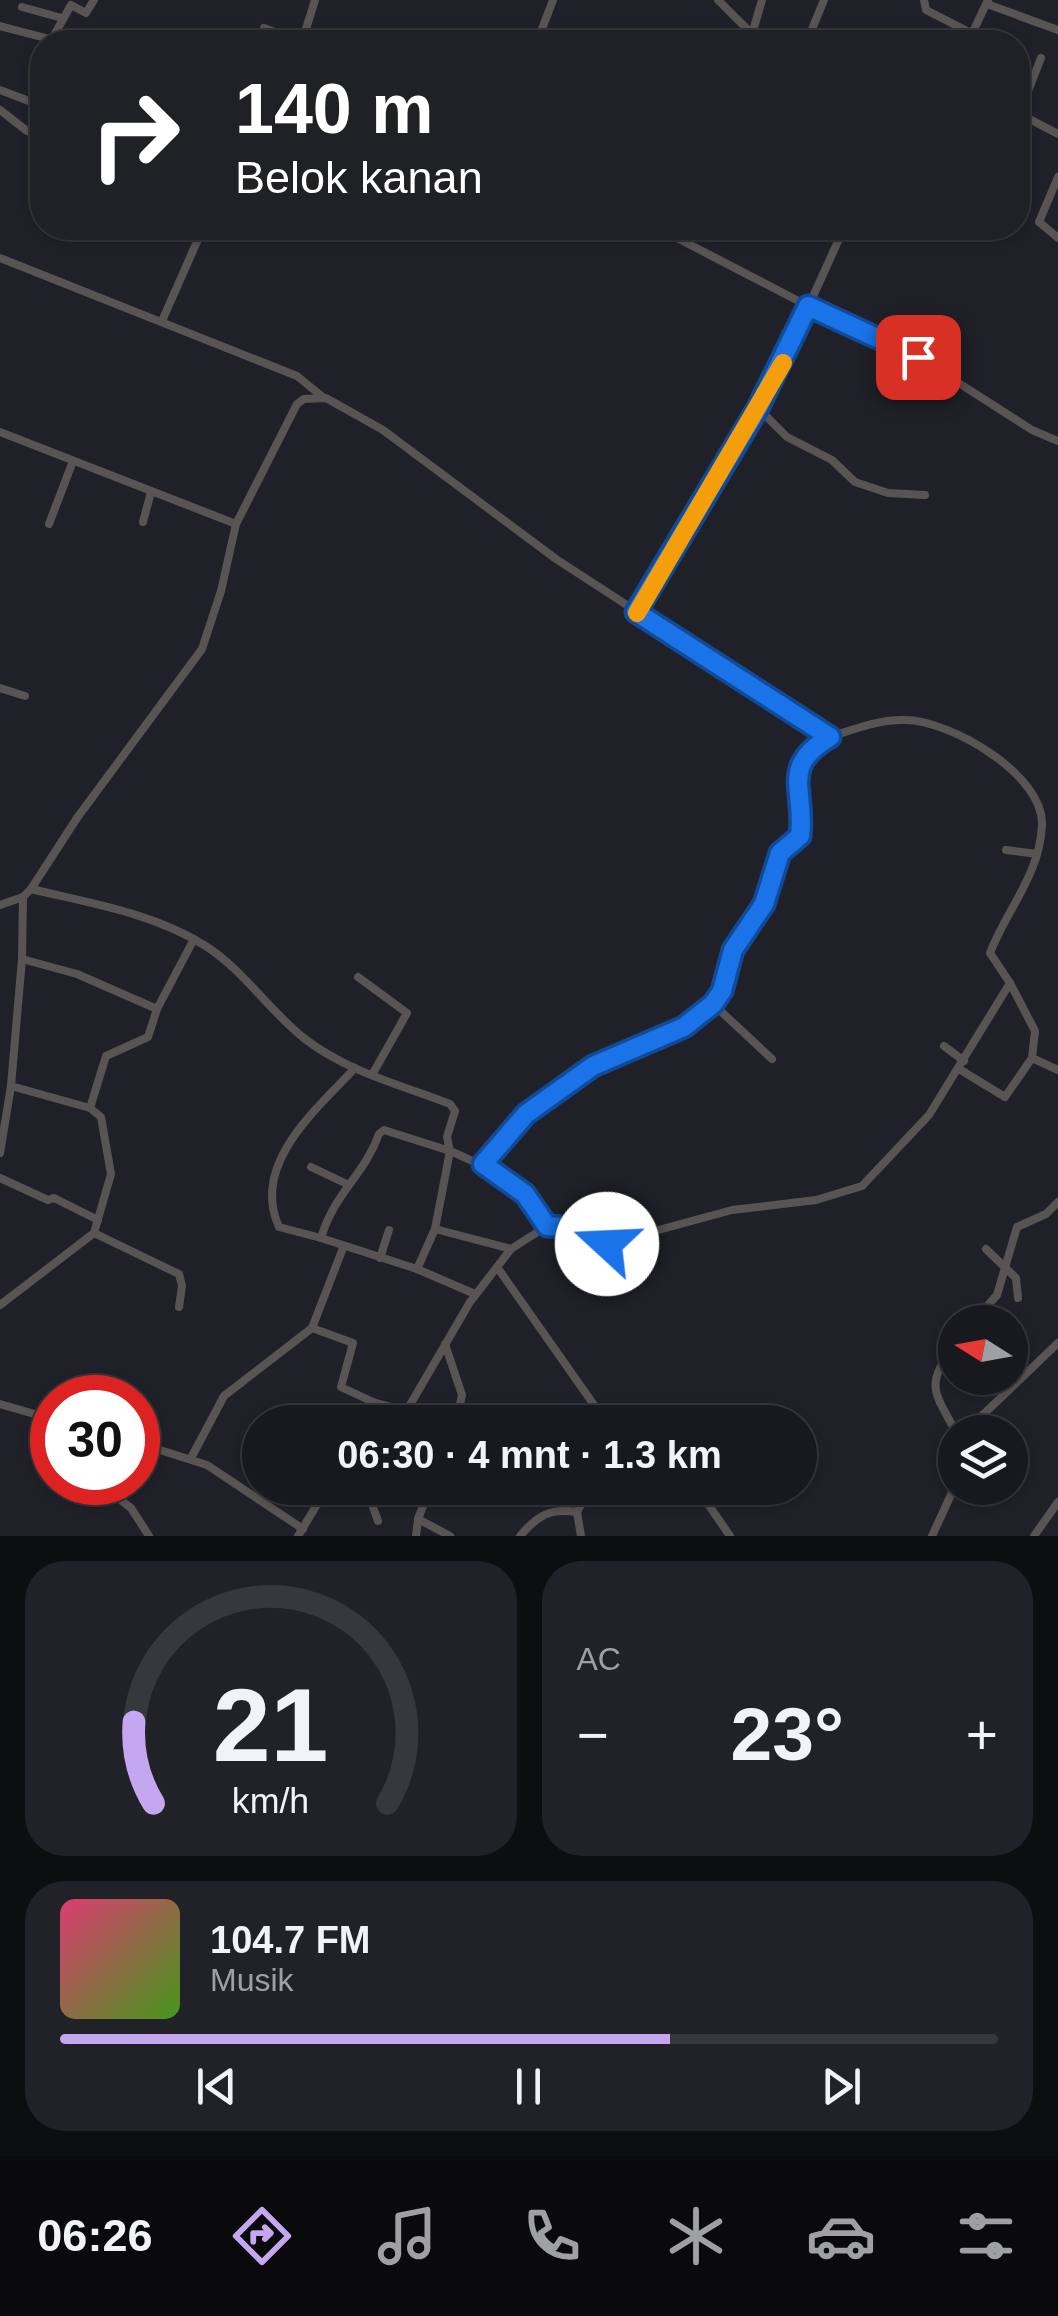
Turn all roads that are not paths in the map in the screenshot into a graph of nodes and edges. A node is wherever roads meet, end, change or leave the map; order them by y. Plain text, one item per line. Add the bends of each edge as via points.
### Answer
1 (94, 0) edge
2 (315, 0) edge
3 (553, 0) edge
4 (718, 0) edge
5 (762, 0) edge
6 (824, 0) edge
7 (924, 0) edge
8 (72, 2) edge
9 (988, 2) edge
10 (22, 7) dead end
11 (62, 18) junction
12 (0, 26) edge
13 (264, 28) dead end
14 (1058, 29) edge
15 (59, 30) edge
16 (269, 30) edge
17 (306, 30) edge
18 (542, 30) edge
19 (748, 30) edge
20 (753, 30) edge
21 (815, 30) edge
22 (958, 30) edge
23 (975, 30) edge
24 (30, 34) edge
25 (1041, 58) dead end
26 (1030, 85) edge
27 (0, 90) edge
28 (30, 101) edge
29 (0, 110) edge
30 (1030, 120) edge
31 (30, 131) edge
32 (1058, 134) edge
33 (1058, 177) edge
34 (1058, 238) edge
35 (197, 240) edge
36 (681, 240) edge
37 (838, 240) edge
38 (0, 258) edge
39 (808, 306) junction
40 (162, 321) junction
41 (306, 382) junction
42 (324, 398) junction
43 (304, 399) junction
44 (758, 408) junction
45 (0, 432) edge
46 (1058, 441) edge
47 (73, 461) junction
48 (151, 492) junction
49 (925, 495) dead end
50 (143, 522) dead end
51 (48, 524) dead end
52 (236, 524) junction
53 (636, 612) junction
54 (0, 688) edge
55 (25, 696) dead end
56 (830, 737) junction
57 (1006, 850) dead end
58 (1037, 854) junction
59 (31, 889) junction
60 (23, 897) junction
61 (0, 905) edge
62 (194, 939) junction
63 (22, 959) junction
64 (358, 978) dead end
65 (1010, 983) junction
66 (713, 1004) junction
67 (157, 1009) junction
68 (0, 1035) edge
69 (14, 1038) junction
70 (944, 1046) dead end
71 (1032, 1058) junction
72 (772, 1060) dead end
73 (962, 1065) junction
74 (355, 1068) junction
75 (1058, 1070) edge
76 (372, 1076) junction
77 (11, 1086) junction
78 (90, 1108) junction
79 (450, 1151) junction
80 (0, 1153) edge
81 (483, 1164) junction
82 (311, 1167) dead end
83 (0, 1178) edge
84 (348, 1184) junction
85 (1058, 1202) edge
86 (98, 1220) junction
87 (547, 1226) junction
88 (435, 1229) junction
89 (388, 1230) dead end
90 (94, 1233) junction
91 (321, 1238) junction
92 (342, 1248) junction
93 (511, 1249) junction
94 (986, 1249) dead end
95 (380, 1258) junction
96 (1006, 1266) junction
97 (497, 1268) junction
98 (417, 1269) junction
99 (475, 1294) junction
100 (1018, 1298) dead end
101 (989, 1305) edge
102 (0, 1306) edge
103 (179, 1307) dead end
104 (312, 1328) junction
105 (1058, 1343) edge
106 (445, 1344) junction
107 (938, 1370) edge
108 (373, 1402) junction
109 (0, 1404) edge
110 (371, 1405) edge
111 (383, 1405) edge
112 (411, 1405) edge
113 (460, 1405) edge
114 (594, 1405) edge
115 (30, 1413) edge
116 (947, 1415) edge
117 (983, 1415) edge
118 (160, 1449) edge
119 (191, 1458) junction
120 (1058, 1502) edge
121 (126, 1505) edge
122 (317, 1505) edge
123 (372, 1505) edge
124 (423, 1505) edge
125 (582, 1505) edge
126 (709, 1505) edge
127 (946, 1505) edge
128 (578, 1512) junction
129 (418, 1519) junction
130 (378, 1522) dead end
131 (300, 1532) edge
132 (149, 1536) edge
133 (416, 1536) edge
134 (450, 1536) edge
135 (520, 1536) edge
136 (581, 1536) edge
137 (730, 1536) edge
138 (932, 1536) edge
139 (1034, 1536) edge

1 - 8 street via 86,12
2 - 17 street
3 - 18 street
4 - 19 street
5 - 20 street
6 - 21 street
7 - 22 street via 926,10
8 - 11 street
9 - 14 street
9 - 23 street
10 - 11 street
11 - 15 street
12 - 24 street
13 - 16 street
25 - 26 street
27 - 28 street
29 - 31 street
30 - 32 street
33 - 34 street via 1040,222
35 - 40 street
36 - 39 street
37 - 39 street
38 - 40 street
39 - 44 street
39 - 46 street via 918,357
40 - 41 street
41 - 42 street
41 - 43 street
42 - 43 street
42 - 53 street via 382,430
43 - 52 street
44 - 49 street via 855,482 888,494
44 - 53 street
45 - 47 street
47 - 48 street
47 - 51 street
48 - 50 street
48 - 52 street
52 - 59 street via 202,649
53 - 56 street
54 - 55 street
56 - 58 street via 905,720 962,738 1016,771 1032,792 1042,814
56 - 66 street via 801,761 800,836 780,853 764,904 733,950
57 - 58 street
58 - 65 street via 1027,886 990,950
59 - 60 street
59 - 62 street via 127,912
60 - 61 street
60 - 63 street
62 - 67 street
62 - 74 street via 302,1037
63 - 67 street via 77,974
63 - 69 street
64 - 76 street via 407,1013
65 - 71 street via 1035,1031
65 - 73 street
66 - 72 street
66 - 81 street via 684,1027 593,1066 526,1114
67 - 78 street via 148,1036 106,1056
68 - 69 street
69 - 77 street
70 - 73 street
71 - 73 street via 1005,1097
71 - 75 street
73 - 87 street via 930,1115 862,1186 816,1200 732,1210 607,1244
74 - 76 street
74 - 91 street via 290,1143 273,1186 279,1227
76 - 79 street via 450,1104
77 - 78 street
77 - 80 street
78 - 86 street via 102,1117 111,1159
79 - 81 street
79 - 84 street via 382,1131
79 - 88 street
81 - 87 street via 525,1194
82 - 84 street
83 - 86 street
84 - 91 street
85 - 96 street via 1016,1226
86 - 90 street
87 - 93 street
88 - 93 street
88 - 98 street
89 - 95 street
90 - 102 street
90 - 103 street via 178,1274
91 - 92 street
92 - 95 street
92 - 104 street
93 - 97 street
94 - 96 street
95 - 98 street
96 - 100 street via 1019,1284
96 - 101 street
97 - 99 street
97 - 114 street
98 - 99 street
99 - 106 street
104 - 108 street via 353,1344 340,1387
104 - 119 street via 224,1396
105 - 117 street
106 - 112 street
106 - 113 street
107 - 116 street via 933,1389
108 - 110 street
108 - 111 street
109 - 115 street
118 - 119 street
119 - 131 street
120 - 139 street
121 - 132 street
122 - 131 street
123 - 130 street
124 - 129 street
125 - 128 street
126 - 137 street
127 - 138 street
128 - 135 street via 559,1508 540,1515
128 - 136 street
129 - 133 street
129 - 134 street

